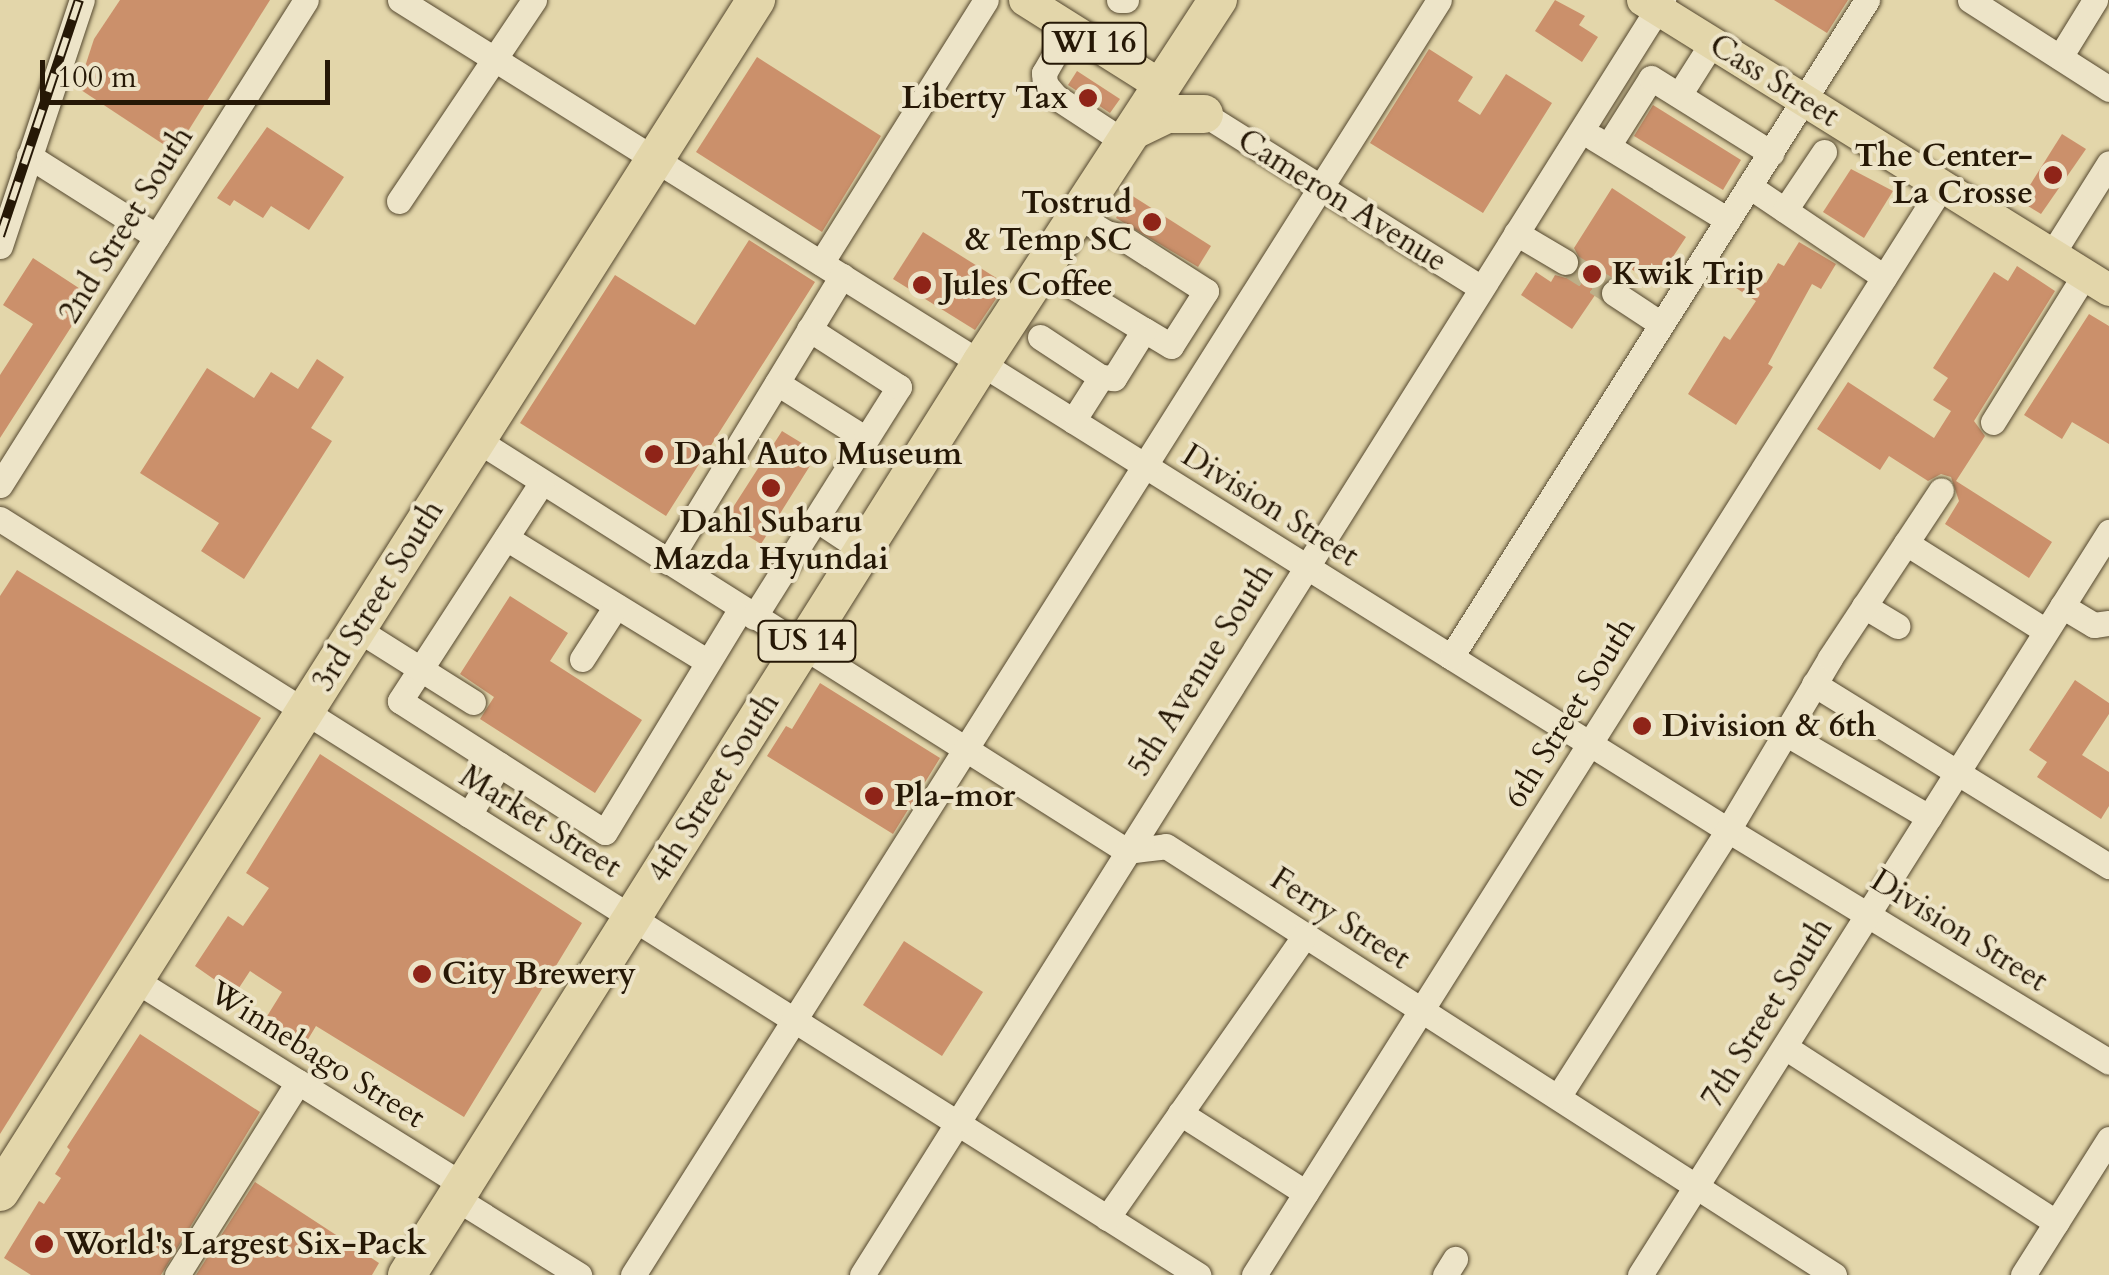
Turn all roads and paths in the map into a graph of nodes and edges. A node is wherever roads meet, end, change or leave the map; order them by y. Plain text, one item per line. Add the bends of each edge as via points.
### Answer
1 (82, 0) edge
2 (306, 0) edge
3 (400, 0) edge
4 (534, 0) edge
5 (756, 0) edge
6 (986, 0) edge
7 (1025, 0) edge
8 (1218, 0) edge
9 (1440, 0) edge
10 (1867, 0) edge
11 (1970, 0) edge
12 (2095, 0) edge
13 (1654, 3) edge
14 (1070, 28) junction
15 (1712, 43) junction
16 (2060, 57) junction
17 (496, 60) junction
18 (1163, 86) junction
19 (2109, 89) edge
20 (1679, 96) junction
21 (1804, 100) junction
22 (1204, 114) joint
23 (1582, 130) junction
24 (1131, 136) junction
25 (1608, 146) junction
26 (1824, 152) dead end
27 (1771, 153) junction
28 (29, 156) junction
29 (655, 159) junction
30 (2109, 163) edge
31 (1749, 186) junction
32 (1942, 186) junction
33 (1322, 188) junction
34 (399, 201) dead end
35 (1078, 216) junction
36 (1796, 218) junction
37 (1728, 220) junction
38 (1516, 232) junction
39 (157, 237) junction
40 (0, 246) edge
41 (2052, 254) junction
42 (1565, 262) tunnel mouth
43 (1044, 269) junction
44 (832, 270) junction
45 (1884, 277) junction
46 (2097, 282) edge
47 (1480, 288) junction
48 (1614, 293) tunnel mouth
49 (1661, 324) junction
50 (810, 330) junction
51 (1144, 330) junction
52 (1040, 337) dead end
53 (982, 363) junction
54 (1101, 378) junction
55 (777, 383) junction
56 (1073, 421) junction
57 (1993, 422) dead end
58 (866, 439) junction
59 (477, 440) junction
60 (1145, 466) junction
61 (542, 482) junction
62 (0, 485) edge
63 (1941, 490) dead end
64 (0, 519) edge
65 (816, 519) junction
66 (2109, 532) edge
67 (506, 538) junction
68 (1906, 543) junction
69 (864, 551) junction
70 (668, 562) junction
71 (1305, 565) junction
72 (616, 606) junction
73 (1864, 606) junction
74 (2062, 606) junction
75 (748, 612) junction
76 (2109, 623) edge
77 (1897, 626) dead end
78 (357, 629) junction
79 (2046, 631) junction
80 (802, 647) junction
81 (1451, 657) junction
82 (582, 659) dead end
83 (707, 661) junction
84 (420, 669) junction
85 (1814, 684) junction
86 (473, 702) dead end
87 (305, 712) junction
88 (1785, 733) junction
89 (1589, 743) junction
90 (963, 749) junction
91 (500, 764) junction
92 (1959, 770) junction
93 (469, 815) junction
94 (1929, 818) junction
95 (1728, 830) junction
96 (1126, 851) junction
97 (2109, 866) edge
98 (1869, 913) junction
99 (632, 918) junction
100 (1305, 935) junction
101 (135, 980) junction
102 (1421, 1010) junction
103 (793, 1019) junction
104 (1784, 1046) junction
105 (2109, 1062) edge
106 (298, 1082) junction
107 (1558, 1097) junction
108 (1180, 1113) junction
109 (956, 1123) junction
110 (2109, 1139) edge
111 (1698, 1184) junction
112 (0, 1192) edge
113 (461, 1193) junction
114 (1306, 1193) junction
115 (1106, 1218) junction
116 (2056, 1222) junction
117 (1830, 1274) edge
118 (177, 1275) edge
119 (408, 1275) edge
120 (578, 1275) edge
121 (633, 1275) edge
122 (862, 1275) edge
123 (1198, 1275) edge
124 (1254, 1275) edge
125 (1640, 1275) edge
126 (2023, 1275) edge

1 - 28 street
2 - 39 street, 2nd Street South
3 - 17 street, Division Street
4 - 17 street
5 - 29 highway, 3rd Street South
6 - 44 street
7 - 14 main road, WI 16
8 - 18 highway, 4th Street South / US 14
9 - 33 street
10 - 21 street
11 - 16 street
12 - 16 street
13 - 15 main road, Cass Street
13 - 23 street, 5th Avenue South
14 - 18 main road, WI 16
14 - 24 street via 1044,73 1045,84 1056,98
15 - 20 street
15 - 21 main road, Cass Street
16 - 19 street
17 - 29 street, Division Street
17 - 34 street
18 - 24 highway, 4th Street South / US 14
20 - 25 street via 1651,78
20 - 27 street
21 - 27 street
21 - 32 main road, Cass Street
22 - 24 highway via 1167,114
22 - 33 street, Cameron Avenue
23 - 25 street
23 - 38 street, 5th Avenue South
24 - 35 highway, 4th Street South / US 14
25 - 37 street
26 - 36 street
27 - 31 street
28 - 39 street
28 - 40 street
29 - 44 street, Division Street
29 - 59 highway, 3rd Street South
30 - 41 street
31 - 36 street
31 - 37 street
32 - 41 main road, Cass Street
32 - 45 street, 6th Street South
33 - 47 street, Cameron Avenue
33 - 60 street
35 - 43 highway, 4th Street South / US 14
35 - 51 street via 1206,291 1171,346
36 - 45 street
37 - 49 street
38 - 42 street
38 - 47 street, 5th Avenue South
39 - 62 street, 2nd Street South
41 - 46 main road, Cass Street
43 - 51 street
43 - 53 highway, 4th Street South / US 14
44 - 50 street
44 - 53 street, Division Street
45 - 89 street, 6th Street South
46 - 57 street
47 - 71 street, 5th Avenue South
48 - 49 street
49 - 81 street
50 - 55 street
50 - 58 street via 899,388
51 - 54 street via 1114,378
52 - 54 street
53 - 56 street, Division Street
53 - 69 highway, 4th Street South / US 14
54 - 56 street
55 - 58 street
55 - 70 street
56 - 60 street, Division Street
58 - 65 street
59 - 61 street
59 - 78 highway, 3rd Street South
60 - 71 street, Division Street
60 - 90 street
61 - 67 street
61 - 70 street
63 - 68 street
64 - 87 street, Market Street
65 - 69 street
65 - 75 street
66 - 74 street, 7th Street South
67 - 72 street
67 - 84 street
68 - 73 street
68 - 79 street
69 - 80 highway, 4th Street South / US 14
70 - 75 street
71 - 81 street, Division Street
71 - 96 street, 5th Avenue South
72 - 82 street
72 - 83 street
73 - 77 street
73 - 85 street
74 - 76 street via 2094,625
74 - 79 street, 7th Street South
75 - 80 street
75 - 83 street
78 - 84 street
78 - 87 highway, 3rd Street South
79 - 92 street, 7th Street South
80 - 90 street
80 - 99 highway, 4th Street South / US 14
81 - 89 street, Division Street
83 - 91 street via 605,832
84 - 86 street
84 - 91 street via 400,701
85 - 88 street
85 - 92 street
87 - 93 street, Market Street
87 - 101 highway, 3rd Street South
88 - 94 street
88 - 95 street
89 - 95 street, Division Street
89 - 102 street, 6th Street South
90 - 96 street
90 - 103 street
91 - 93 street
92 - 94 street, 7th Street South
92 - 97 street
93 - 99 street, Market Street
94 - 98 street, 7th Street South
95 - 98 street, Division Street
95 - 107 street
96 - 100 street, Ferry Street via 1166,846
96 - 109 street, 5th Avenue South
98 - 104 street, 7th Street South
98 - 105 street, Division Street
99 - 103 street, Market Street
99 - 113 highway, 4th Street South / US 14
100 - 102 street, Ferry Street
100 - 108 street
101 - 106 street, Winnebago Street
101 - 112 highway, 3rd Street South
102 - 107 street, Ferry Street
102 - 114 street, 6th Street South
103 - 109 street, Market Street
103 - 121 street
104 - 111 street, 7th Street South
104 - 116 street
106 - 113 street, Winnebago Street
106 - 118 street
107 - 111 street, Ferry Street
108 - 114 street
108 - 115 street
109 - 115 street, Market Street
109 - 122 street, 5th Avenue South
110 - 116 street
111 - 117 street, Ferry Street
111 - 125 street, 7th Street South
113 - 119 highway, 4th Street South / US 14
113 - 120 street, Winnebago Street
114 - 124 street, 6th Street South
115 - 123 street, Market Street
116 - 126 street

